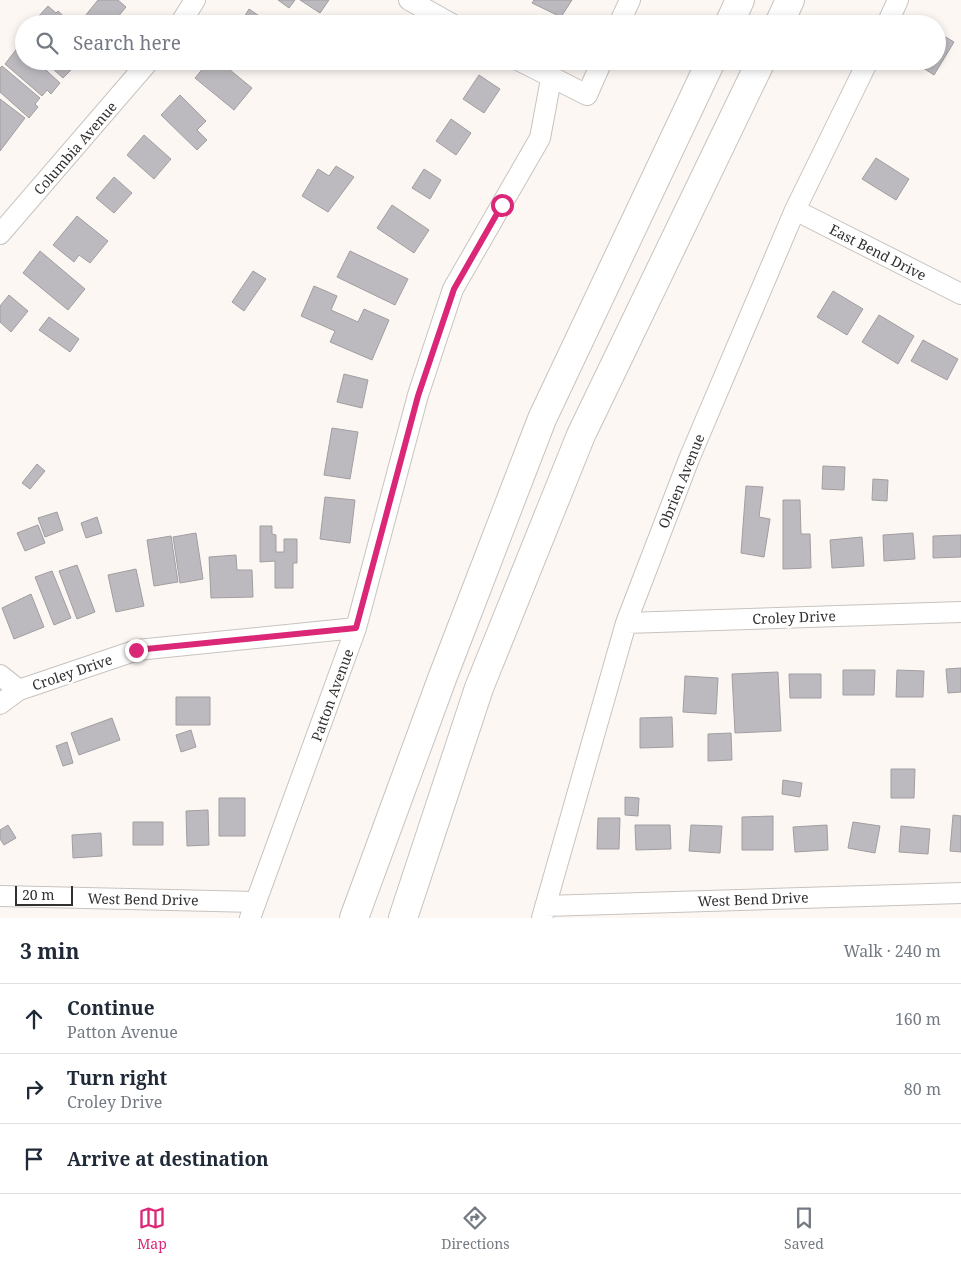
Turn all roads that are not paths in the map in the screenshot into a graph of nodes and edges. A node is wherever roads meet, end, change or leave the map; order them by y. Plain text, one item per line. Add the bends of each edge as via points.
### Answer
1 (195, 0) edge
2 (409, 0) edge
3 (630, 0) edge
4 (740, 0) edge
5 (790, 0) edge
6 (898, 0) edge
7 (186, 15) edge
8 (436, 15) edge
9 (623, 15) edge
10 (733, 15) edge
11 (783, 15) edge
12 (891, 15) edge
13 (141, 70) edge
14 (536, 70) edge
15 (598, 70) edge
16 (707, 70) edge
17 (756, 70) edge
18 (864, 70) edge
19 (551, 79) junction
20 (795, 210) junction
21 (0, 234) edge
22 (961, 294) edge
23 (961, 612) edge
24 (626, 623) junction
25 (356, 628) junction
26 (0, 674) edge
27 (19, 690) junction
28 (0, 704) edge
29 (961, 893) edge
30 (0, 896) edge
31 (253, 910) edge
32 (543, 912) edge
33 (354, 918) edge
34 (403, 918) edge

1 - 7 street
2 - 8 street
3 - 9 street
4 - 10 highway
5 - 11 highway
6 - 12 street
13 - 21 street, Columbia Avenue
14 - 19 street
15 - 19 street via 586,95
16 - 33 highway via 542,419
17 - 34 highway via 581,435 479,688
18 - 20 street, Obrien Avenue
19 - 25 street, Patton Avenue via 540,138 454,289 418,396
20 - 22 street, East Bend Drive
20 - 24 street, Obrien Avenue via 689,459
23 - 24 street, Croley Drive
24 - 32 street, Obrien Avenue
25 - 27 street, Croley Drive via 136,650
25 - 31 street, Patton Avenue
26 - 27 street
27 - 28 street, Croley Drive
29 - 32 street, West Bend Drive
30 - 31 street, West Bend Drive

